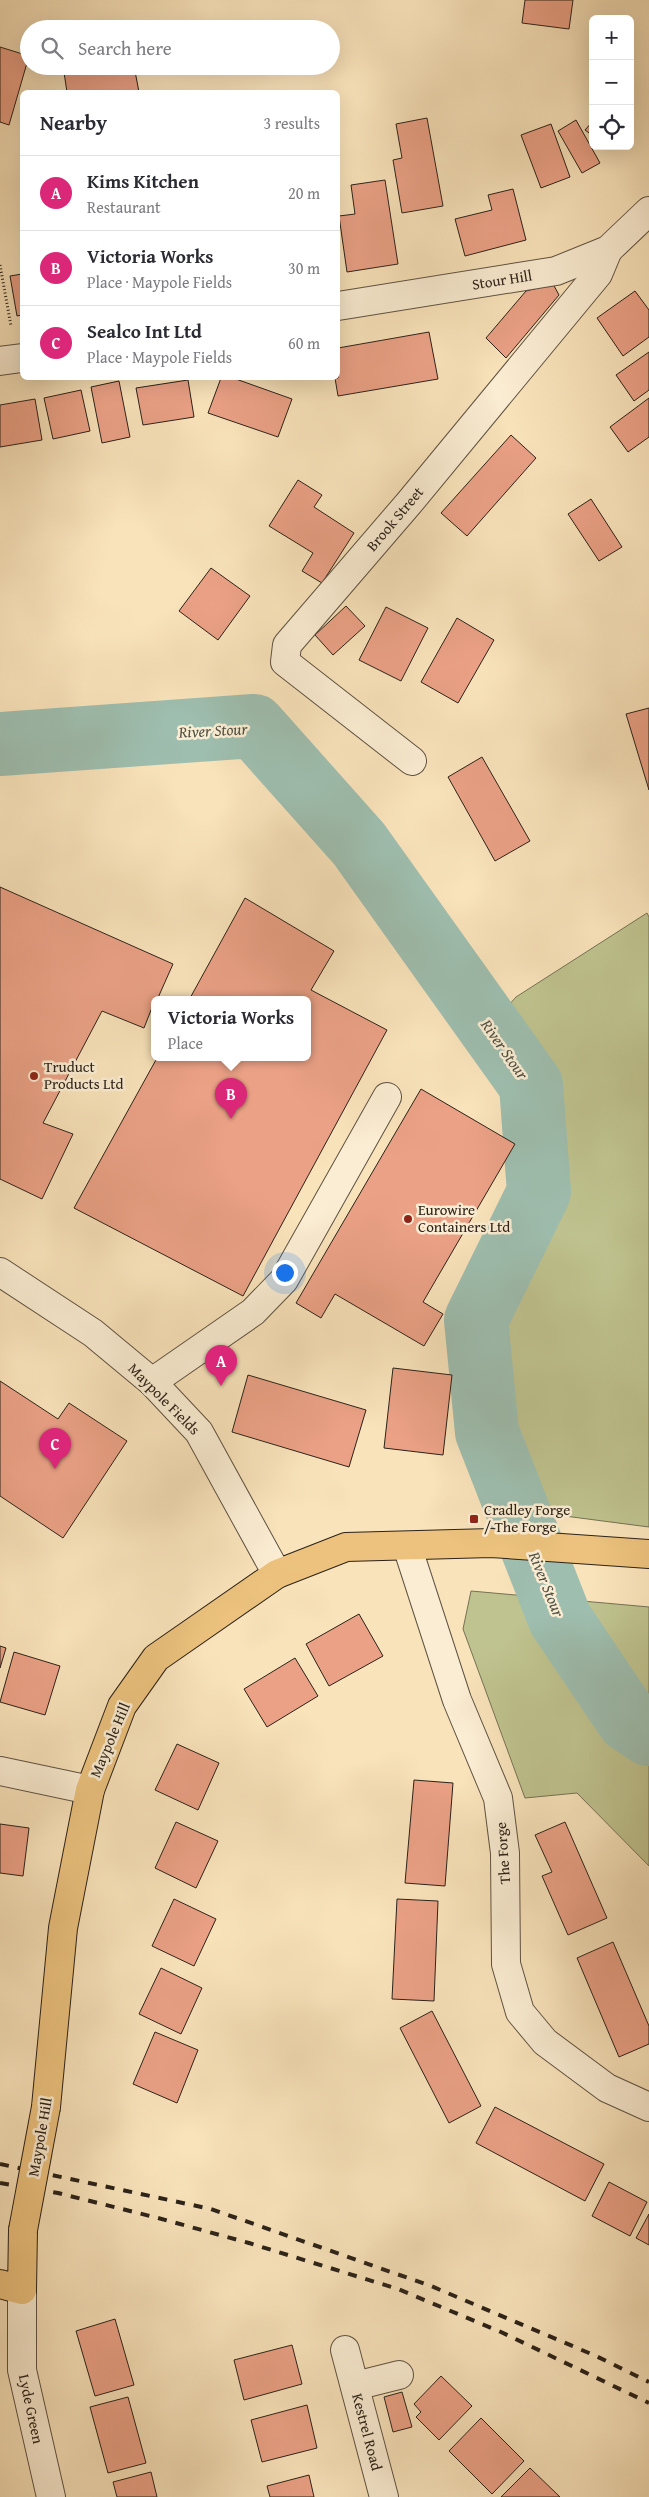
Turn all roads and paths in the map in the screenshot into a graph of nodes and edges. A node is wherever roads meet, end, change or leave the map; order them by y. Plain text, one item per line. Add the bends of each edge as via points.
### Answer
1 (649, 211) edge
2 (608, 250) junction
3 (0, 265) edge
4 (340, 306) edge
5 (13, 359) edge
6 (412, 761) dead end
7 (388, 1097) dead end
8 (0, 1272) edge
9 (152, 1382) junction
10 (407, 1546) junction
11 (649, 1554) edge
12 (277, 1574) junction
13 (0, 1771) edge
14 (90, 1790) junction
15 (649, 2107) edge
16 (11, 2287) edge
17 (346, 2350) dead end
18 (399, 2375) dead end
19 (355, 2386) junction
20 (382, 2487) edge
21 (51, 2497) edge
22 (399, 2497) edge

1 - 2 street, Stour Hill
2 - 4 street, Stour Hill via 556,271
2 - 6 street, Brook Street via 598,274 287,645 285,662
3 - 5 path
7 - 9 street via 284,1280 253,1312
8 - 9 street, Maypole Fields via 93,1333
9 - 12 street, Maypole Fields via 199,1432
10 - 11 main road, Maypole Hill via 491,1543
10 - 12 main road, Maypole Hill via 346,1547
10 - 15 street, The Forge via 457,1700 498,1798 505,1853 506,1964 520,2012 545,2042 607,2088
12 - 14 main road, Maypole Hill via 156,1658 122,1706
13 - 14 street
14 - 16 main road, Maypole Hill, bridge via 63,1928 46,2107
16 - 21 street, Lyde Green via 22,2370
17 - 19 street, Kestrel Road
18 - 19 street, Kestrel Road
19 - 20 street, Kestrel Road
20 - 22 street, Kestrel Road

